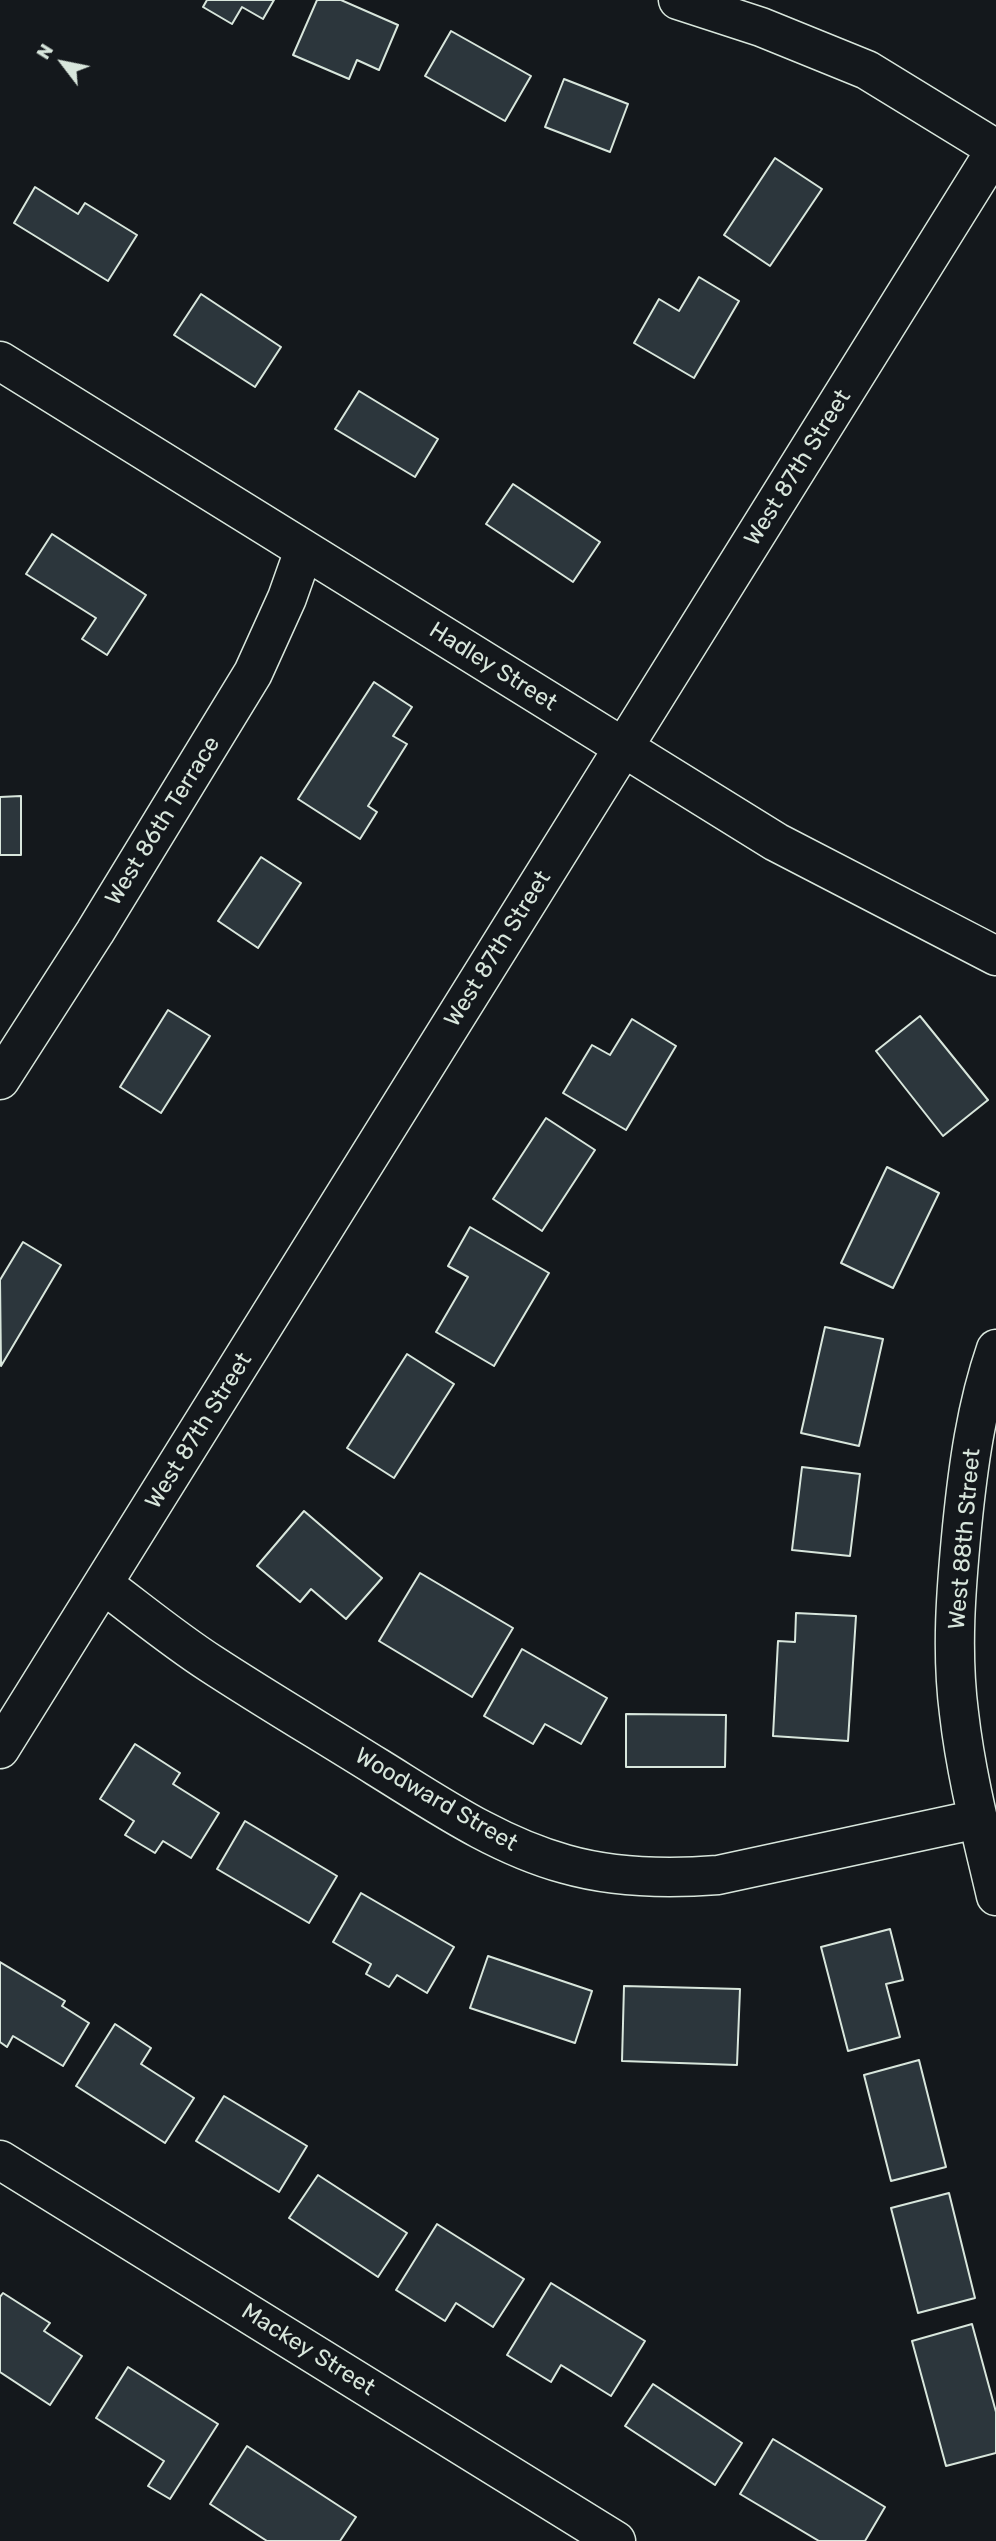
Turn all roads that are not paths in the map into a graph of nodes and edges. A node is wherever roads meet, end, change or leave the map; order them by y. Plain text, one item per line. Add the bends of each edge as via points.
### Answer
1 (678, 0) edge
2 (996, 149) edge
3 (0, 361) edge
4 (304, 550) junction
5 (623, 748) junction
6 (996, 956) edge
7 (6, 1056) edge
8 (996, 1349) edge
9 (103, 1584) junction
10 (0, 1749) edge
11 (978, 1819) junction
12 (996, 1896) edge
13 (0, 2160) edge
14 (616, 2541) edge

1 - 2 street via 761,27 867,70
2 - 5 street, West 87th Street
3 - 4 street, Hadley Street
4 - 5 street, Hadley Street
4 - 7 street, West 86th Terrace via 253,673 102,920
5 - 6 street, Hadley Street via 776,842
5 - 9 street, West 87th Street
8 - 11 street, West 88th Street via 969,1461 954,1605 958,1710
9 - 10 street, West 87th Street
9 - 11 street, Woodward Street via 207,1662 449,1811 497,1838 567,1865 642,1877 718,1875
11 - 12 street, West 88th Street
13 - 14 street, Mackey Street

